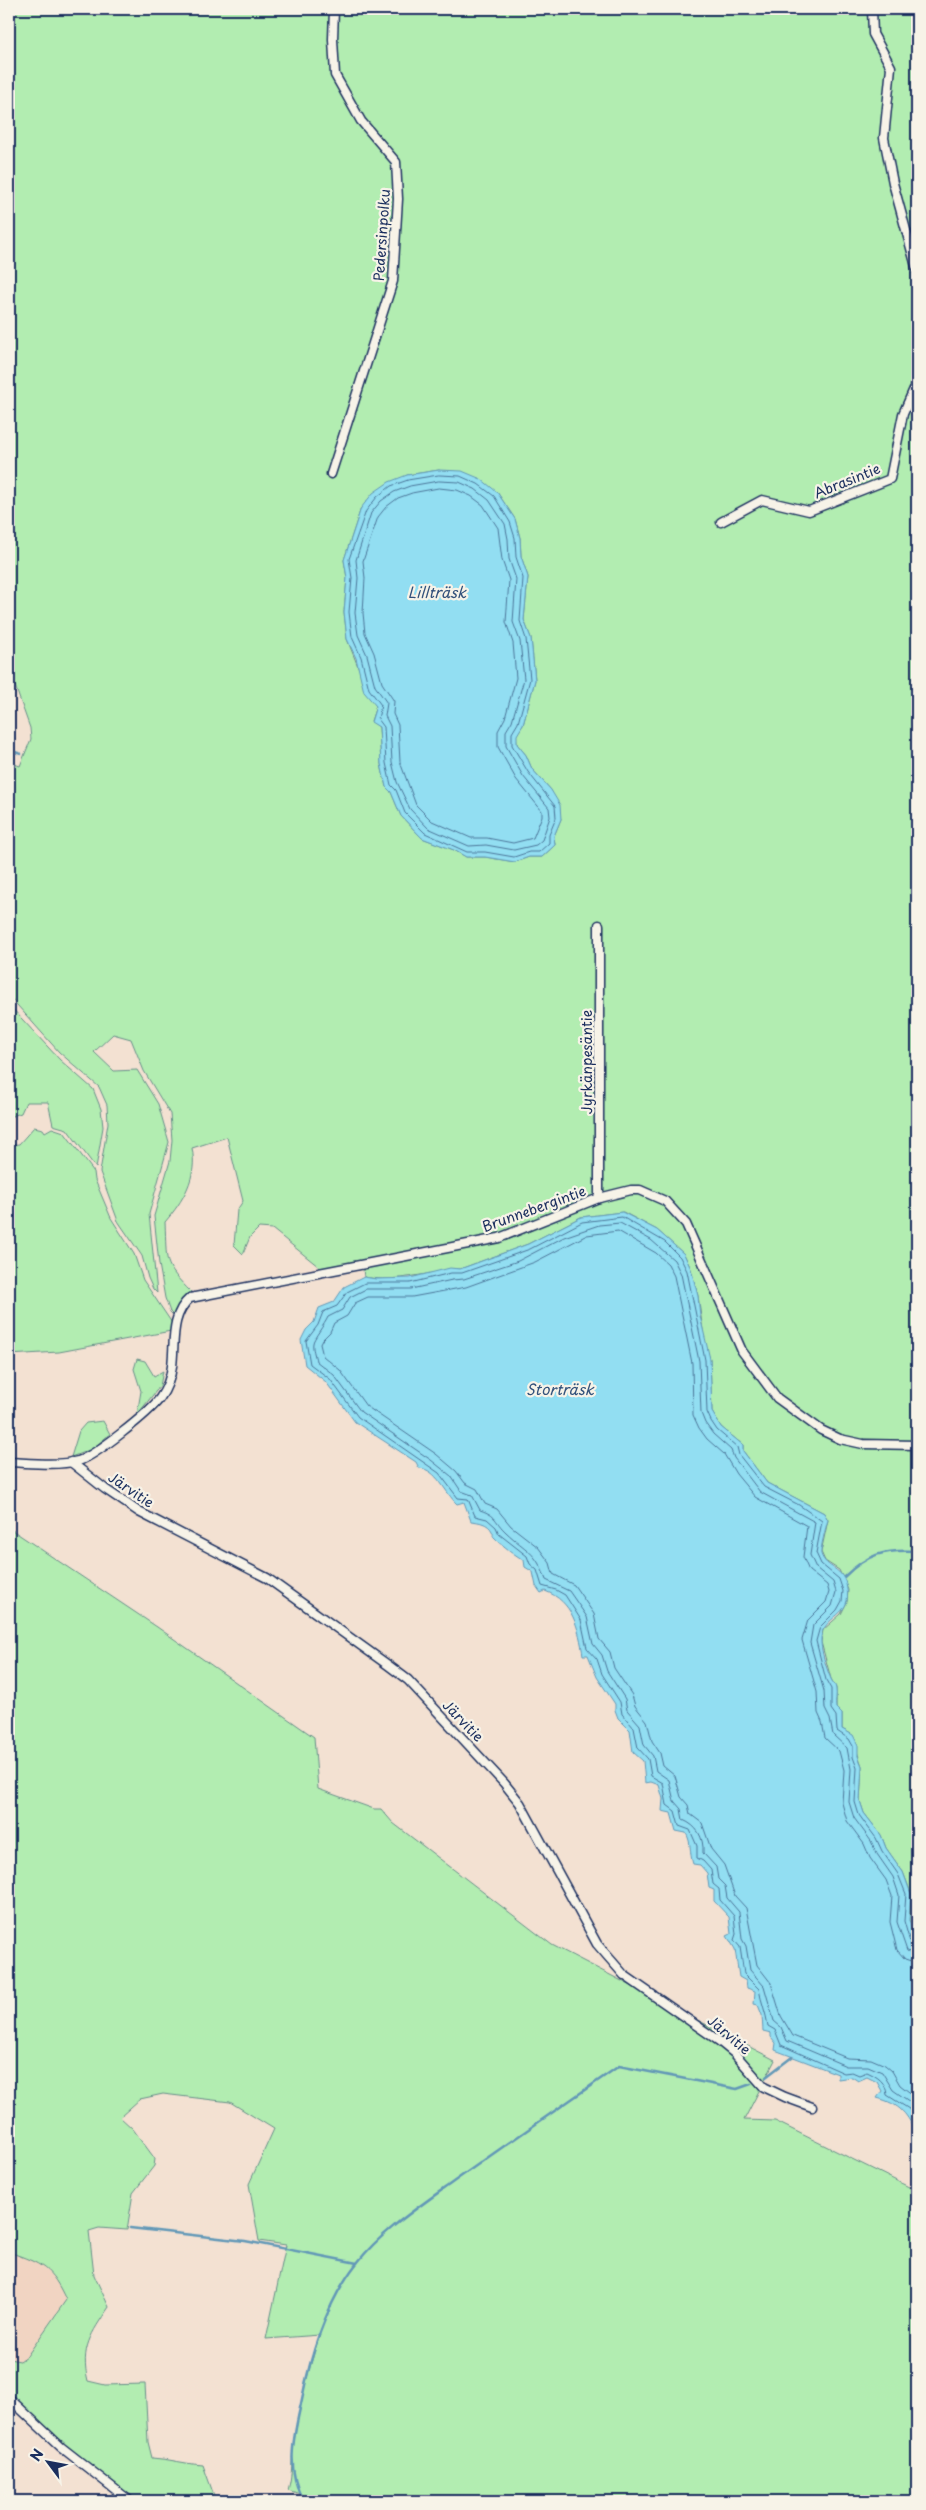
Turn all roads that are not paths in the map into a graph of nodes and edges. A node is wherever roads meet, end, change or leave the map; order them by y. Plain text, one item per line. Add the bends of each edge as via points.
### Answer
1 (334, 9) edge
2 (872, 9) edge
3 (917, 270) edge
4 (917, 382) edge
5 (330, 474) dead end
6 (720, 522) dead end
7 (599, 925) dead end
8 (599, 1198) junction
9 (917, 1445) edge
10 (9, 1462) edge
11 (71, 1462) junction
12 (812, 2107) dead end
13 (9, 2398) edge
14 (130, 2501) edge

1 - 5 street, Pedersinpolku via 335,76 361,121 396,162 398,199 393,281
2 - 3 street via 873,34 891,67 884,138
4 - 6 street, Abrasintie via 903,414 890,479 809,511 762,500
7 - 8 street, Jyrkänpesäntie
8 - 9 street, Brunnebergintie via 640,1190 672,1207 692,1236 742,1351 768,1387 788,1407 840,1439 863,1444
8 - 11 street, Brunnebergintie via 499,1238 190,1298 184,1303 176,1323 172,1368 160,1399 100,1448
10 - 11 street
11 - 12 street, Järvitie via 139,1512 259,1573 287,1591 408,1680 520,1803 597,1944 624,1975 730,2049 764,2086
13 - 14 street via 61,2447

